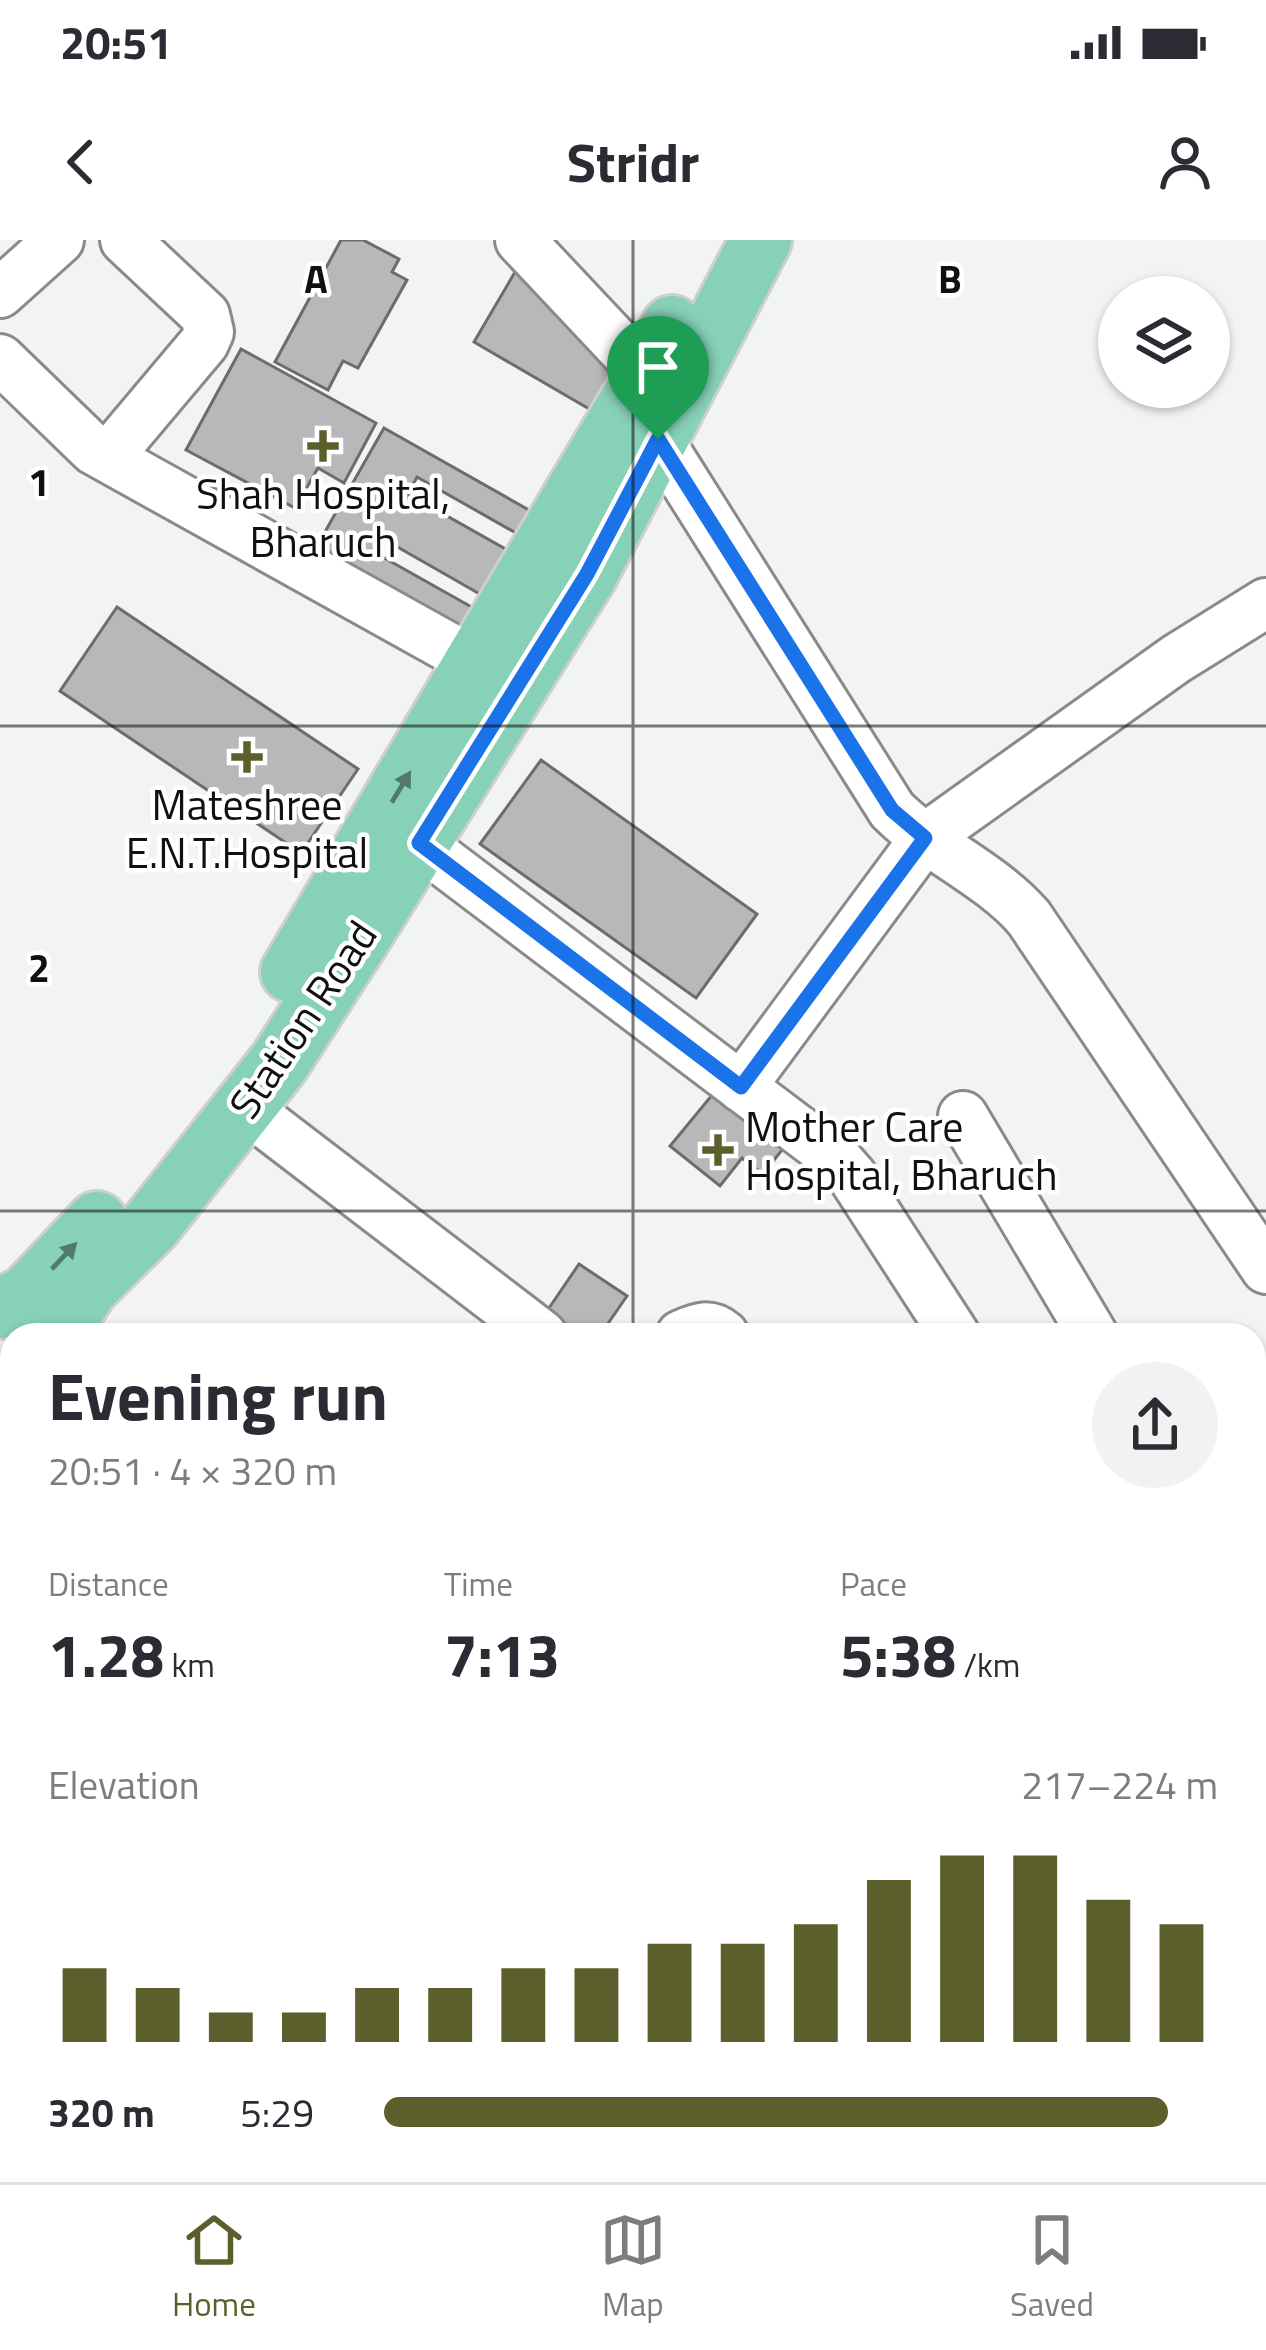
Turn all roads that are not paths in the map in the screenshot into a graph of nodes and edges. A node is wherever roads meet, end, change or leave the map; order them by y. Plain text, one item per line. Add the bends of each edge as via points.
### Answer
1 (59, 240) edge
2 (520, 240) edge
3 (717, 240) edge
4 (761, 240) edge
5 (157, 250) edge
6 (0, 293) edge
7 (9, 386) edge
8 (640, 411) junction
9 (108, 458) junction
10 (1266, 603) edge
11 (475, 662) junction
12 (925, 838) junction
13 (419, 843) junction
14 (741, 1087) junction
15 (244, 1107) junction
16 (963, 1116) dead end
17 (1266, 1269) edge
18 (0, 1309) edge
19 (65, 1323) edge
20 (526, 1323) edge
21 (947, 1323) edge
22 (1087, 1323) edge

1 - 6 street
2 - 8 street
3 - 8 main road, Station Road
4 - 8 main road, Station Road
5 - 9 street via 205,315 208,332
7 - 9 street
8 - 11 main road, Station Road
8 - 12 street via 892,810
8 - 13 main road, Station Road via 587,574
9 - 11 street
10 - 12 street
18 -> 11 main road, Station Road via 26,1298 124,1196 242,1054
12 - 14 street
12 - 17 street via 1029,918
13 - 14 street
13 - 15 main road, Station Road
14 - 21 street via 844,1167
15 - 19 main road, Station Road
15 - 20 street
16 - 22 street

